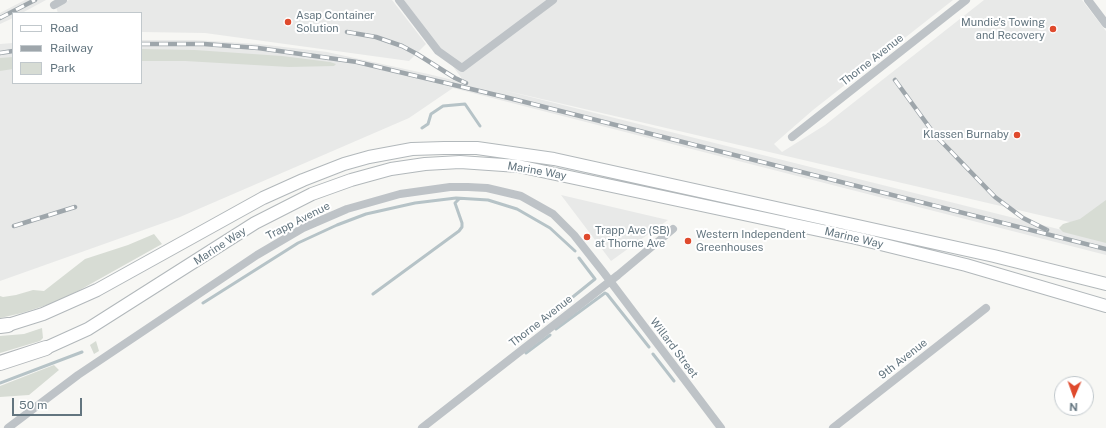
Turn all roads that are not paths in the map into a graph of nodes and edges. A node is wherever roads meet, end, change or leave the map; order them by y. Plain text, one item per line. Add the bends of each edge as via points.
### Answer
1 (63, 0) edge
2 (398, 0) edge
3 (553, 0) edge
4 (966, 0) edge
5 (1088, 0) edge
6 (54, 5) dead end
7 (1106, 24) edge
8 (792, 137) dead end
9 (673, 229) dead end
10 (610, 281) junction
11 (1106, 284) edge
12 (1106, 306) edge
13 (986, 308) dead end
14 (3, 325) edge
15 (46, 348) junction
16 (0, 359) edge
17 (0, 363) edge
18 (11, 427) edge
19 (422, 428) edge
20 (721, 428) edge
21 (833, 428) edge

1 - 6 street
2 - 3 street via 438,51 462,68
4 - 8 street, Thorne Avenue
5 - 7 street
9 - 10 street, Thorne Avenue
10 - 18 street, Trapp Avenue via 558,219 521,196 487,188 468,187 400,194 342,211 303,228 257,255 78,374
10 - 19 street, Thorne Avenue
10 - 20 street, Willard Street
11 - 14 main road, Marine Way via 994,256 554,159 477,148 412,149 344,164 303,180 263,198 97,290 43,314
12 - 15 main road, Marine Way via 966,265 856,238 518,166 460,162 391,169 312,194 255,223 88,329
13 - 21 street, 9th Avenue
15 - 16 main road, Marine Way
15 - 17 highway

